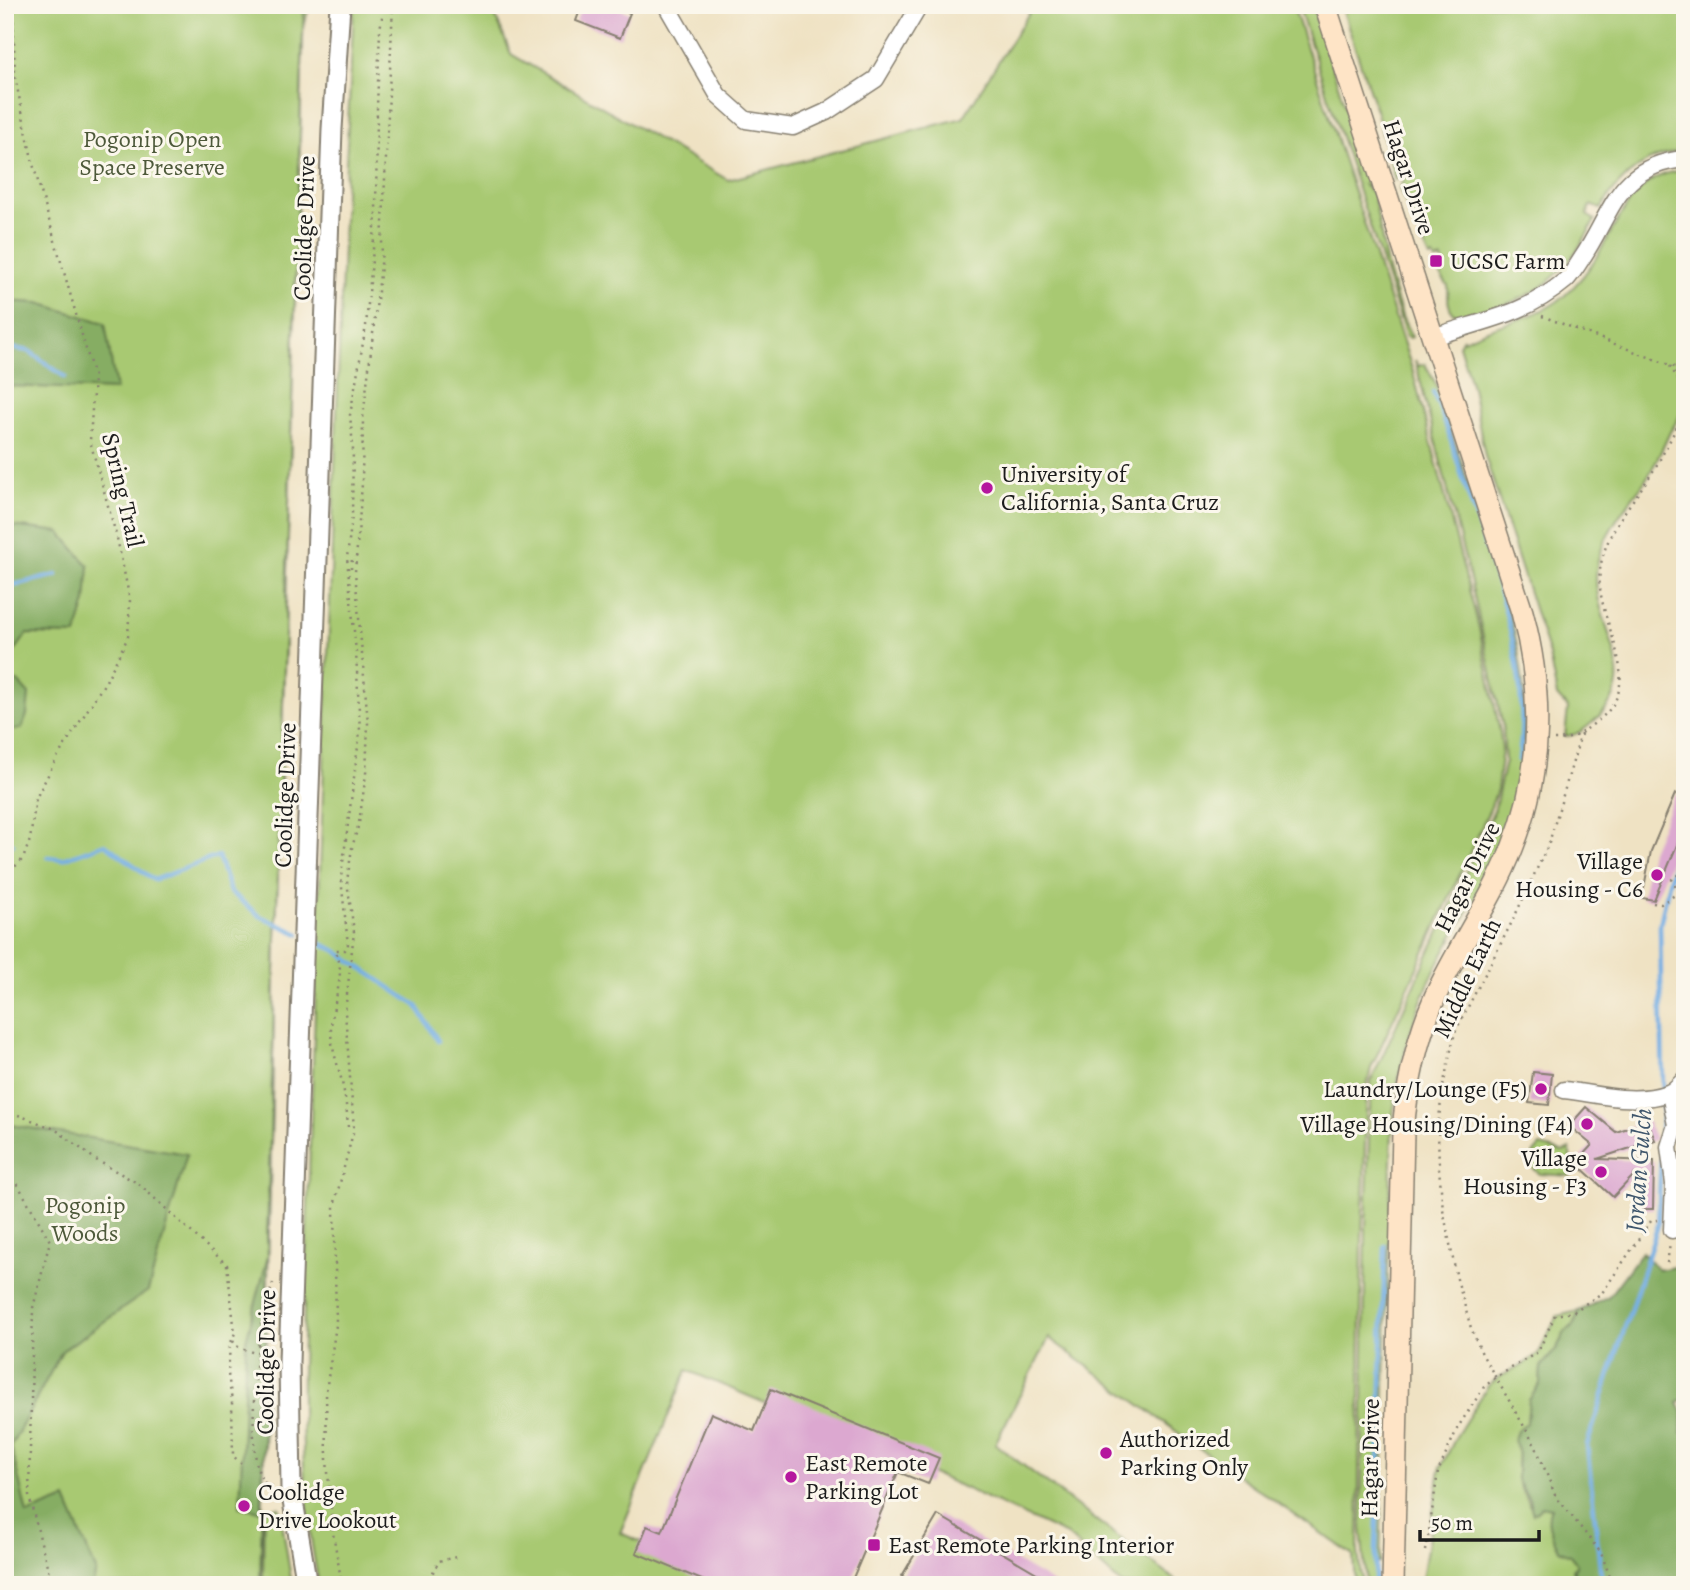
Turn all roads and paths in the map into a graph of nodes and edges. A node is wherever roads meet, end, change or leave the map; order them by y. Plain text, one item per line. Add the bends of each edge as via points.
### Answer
1 (13, 5) edge
2 (340, 5) edge
3 (384, 5) edge
4 (393, 5) edge
5 (666, 5) edge
6 (920, 5) edge
7 (1325, 5) edge
8 (1685, 159) edge
9 (1541, 316) dead end
10 (1433, 337) junction
11 (1671, 366) junction
12 (1685, 371) edge
13 (1685, 391) edge
14 (1685, 411) edge
15 (357, 556) junction
16 (351, 569) dead end
17 (1581, 734) junction
18 (1566, 740) dead end
19 (1685, 870) edge
20 (5, 876) edge
21 (1653, 903) dead end
22 (1685, 1079) edge
23 (1564, 1090) dead end
24 (1670, 1093) junction
25 (5, 1110) edge
26 (348, 1127) dead end
27 (5, 1177) edge
28 (1651, 1221) dead end
29 (1672, 1230) dead end
30 (276, 1275) dead end
31 (233, 1341) junction
32 (257, 1354) junction
33 (1495, 1378) junction
34 (241, 1463) dead end
35 (291, 1489) junction
36 (1426, 1551) dead end
37 (456, 1556) dead end
38 (52, 1585) edge
39 (307, 1585) edge
40 (342, 1585) edge
41 (369, 1585) edge
42 (376, 1585) edge
43 (426, 1585) edge
44 (1393, 1585) edge
45 (1613, 1585) edge

1 - 20 path, Spring Trail via 15,78 33,164 94,377 90,441 130,600 128,637 36,799 23,859
2 - 35 street, Coolidge Drive via 289,1349
3 - 26 path via 376,216 366,326 350,415 352,516 347,558 359,731 341,878 348,945 345,950 335,950 340,964 331,1026
4 - 15 path via 381,266 363,418
5 - 6 street via 718,95 746,120 793,127 826,112 876,79
7 - 10 main road, Hagar Drive
8 - 10 street via 1652,167 1616,195 1576,267 1548,294 1519,311
9 - 11 path
10 - 44 main road, Hagar Drive via 1528,633 1537,727 1531,783 1513,848 1435,997 1410,1077 1404,1131
11 - 12 path
11 - 13 path
14 - 17 path via 1656,467 1613,529 1601,564 1600,595 1622,684 1613,706
15 - 16 path
15 - 40 path via 368,723 366,774 348,881 354,932 345,1012 354,1129 334,1206 336,1325 327,1391 327,1460
17 - 18 path
17 - 33 path, Middle Earth via 1549,843 1455,1032 1442,1091 1438,1129 1443,1209 1471,1328
19 - 21 path via 1672,879 1678,893 1661,904
22 - 24 street
23 - 24 street via 1620,1100
24 - 29 street via 1676,1125 1669,1147 1674,1184
25 - 31 path via 55,1129 139,1184 227,1265
27 - 38 path via 18,1185 50,1241 33,1308 29,1496
28 - 33 path via 1602,1293 1573,1312 1555,1315 1538,1352
30 - 32 path via 263,1312
31 - 32 path
31 - 34 path via 228,1374 233,1456
32 - 35 path via 255,1456 260,1476 271,1487
33 - 36 path via 1458,1427 1438,1472
33 - 45 path, Middle Earth via 1536,1447 1555,1495 1601,1553
35 - 39 street, Coolidge Drive
37 - 43 path via 439,1561
41 - 42 path

